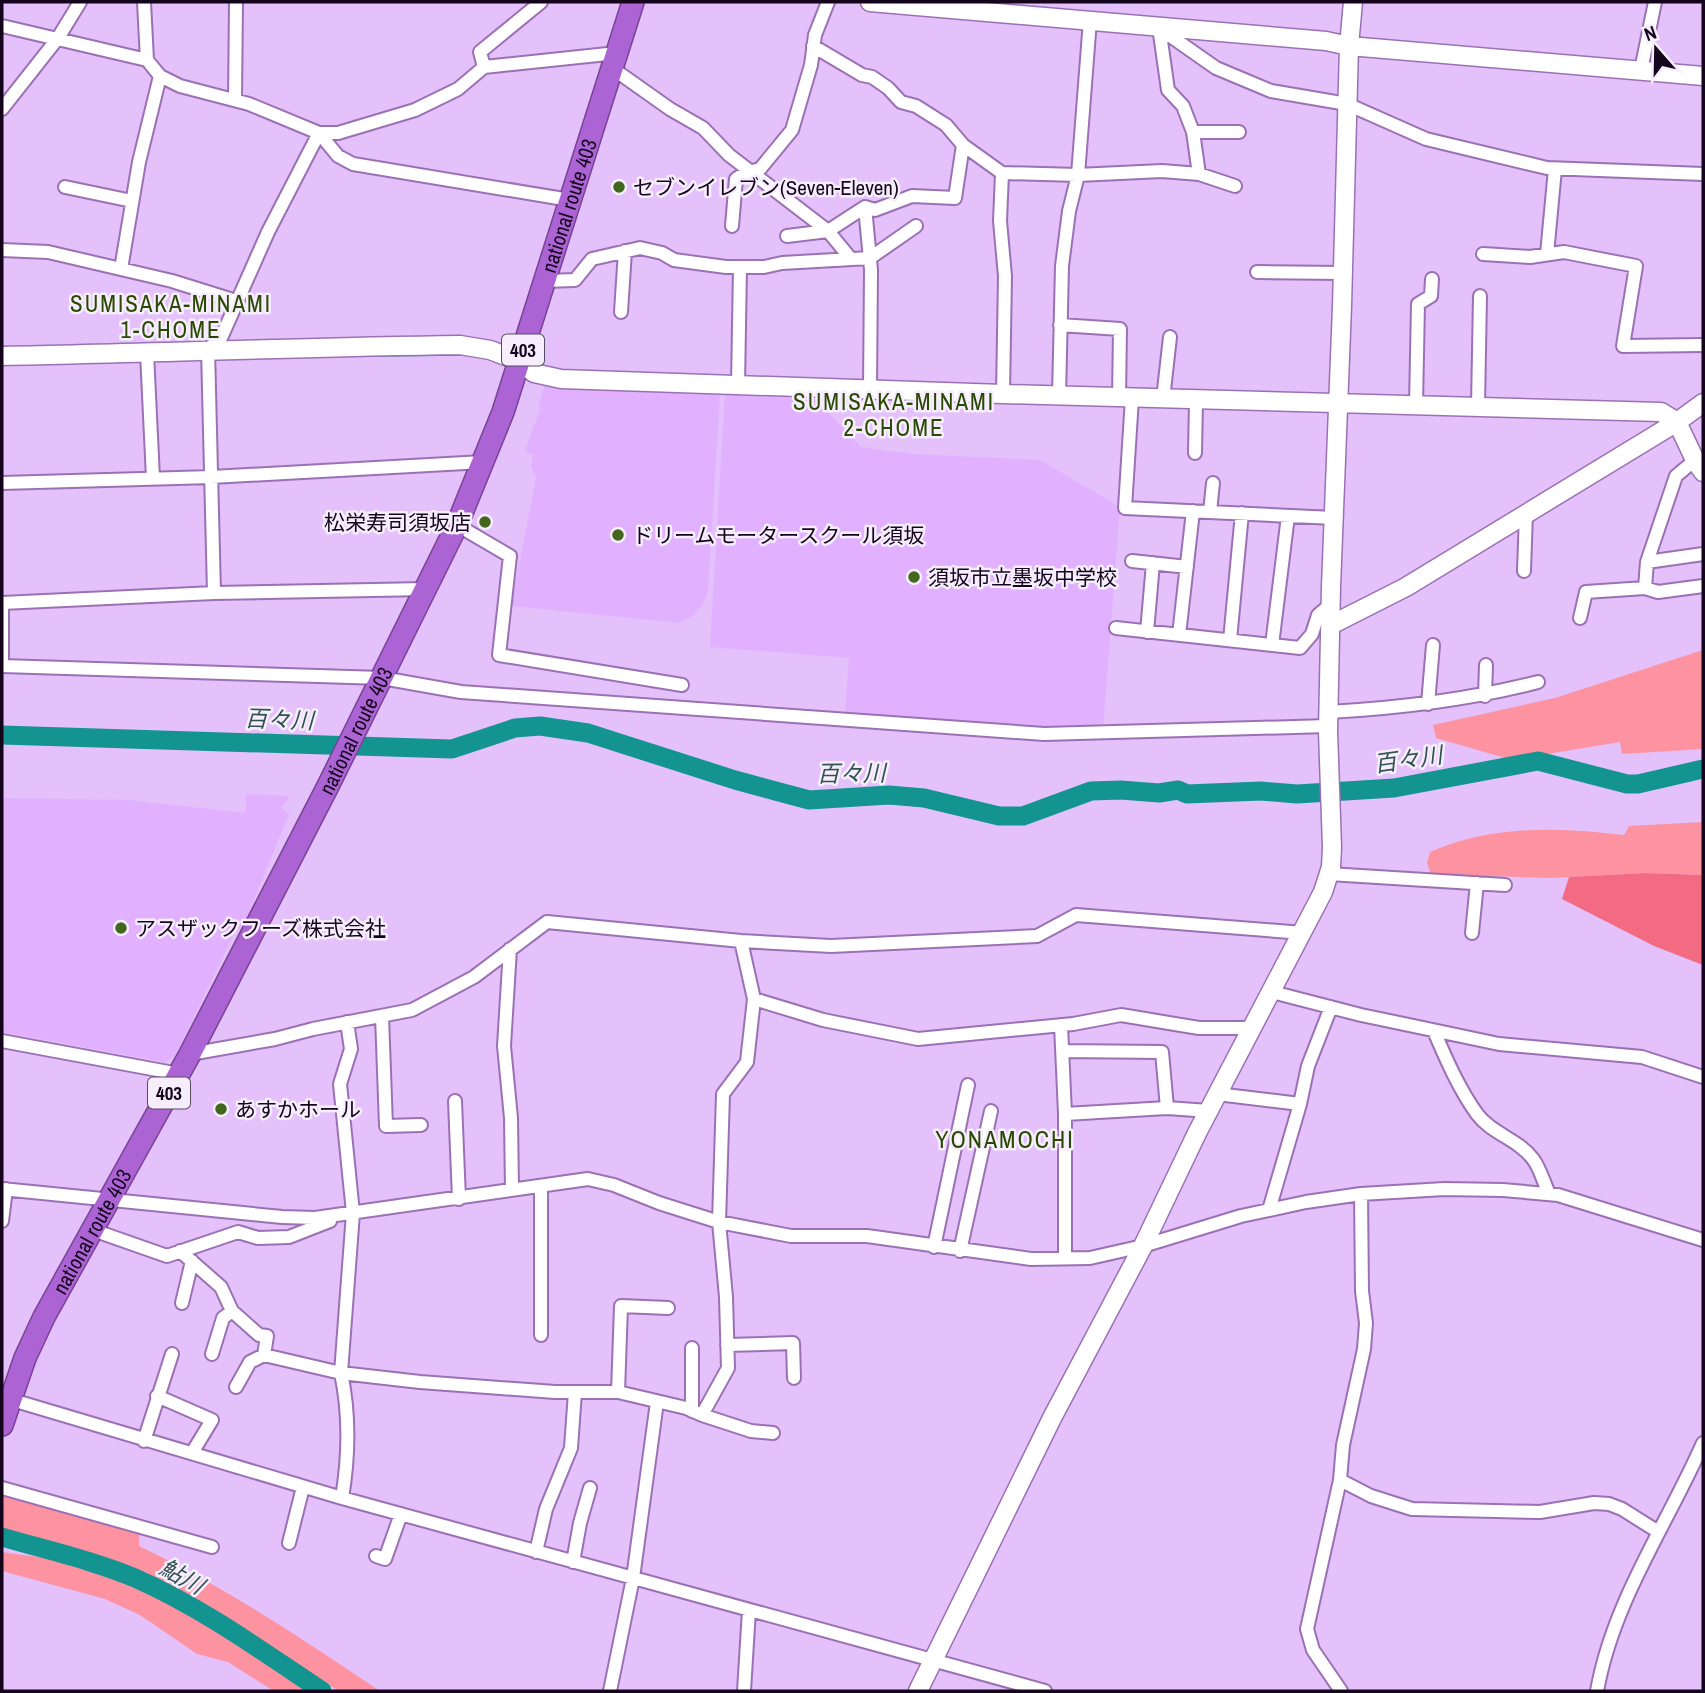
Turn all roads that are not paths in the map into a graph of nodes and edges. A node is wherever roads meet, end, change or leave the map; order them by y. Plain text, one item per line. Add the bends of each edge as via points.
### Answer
1 (80, 2) edge
2 (144, 2) edge
3 (236, 2) edge
4 (541, 2) edge
5 (632, 2) edge
6 (828, 2) edge
7 (870, 2) edge
8 (1353, 2) edge
9 (1655, 2) edge
10 (893, 3) edge
11 (967, 6) edge
12 (1090, 20) junction
13 (2, 26) edge
14 (1159, 27) junction
15 (58, 38) junction
16 (813, 46) junction
17 (1349, 46) junction
18 (148, 60) junction
19 (614, 60) junction
20 (485, 67) junction
21 (1641, 70) junction
22 (160, 76) junction
23 (1703, 76) edge
24 (235, 100) junction
25 (1347, 104) junction
26 (2, 109) edge
27 (1193, 132) junction
28 (1239, 132) dead end
29 (319, 133) junction
30 (963, 145) junction
31 (1555, 169) junction
32 (750, 172) junction
33 (1002, 173) junction
34 (1199, 174) junction
35 (1703, 174) edge
36 (1078, 175) junction
37 (1234, 186) dead end
38 (65, 187) dead end
39 (570, 200) junction
40 (132, 201) junction
41 (866, 208) junction
42 (732, 226) dead end
43 (916, 226) dead end
44 (828, 232) junction
45 (787, 236) dead end
46 (2, 250) edge
47 (625, 251) junction
48 (1483, 254) dead end
49 (1547, 254) junction
50 (870, 258) junction
51 (851, 259) junction
52 (740, 267) junction
53 (121, 269) junction
54 (1257, 272) dead end
55 (1343, 274) junction
56 (1432, 279) dead end
57 (545, 281) junction
58 (1480, 296) dead end
59 (236, 301) junction
60 (621, 312) dead end
61 (1060, 325) junction
62 (1170, 337) dead end
63 (1703, 345) edge
64 (208, 349) junction
65 (147, 353) junction
66 (2, 356) edge
67 (519, 361) junction
68 (738, 386) junction
69 (870, 390) junction
70 (1003, 394) junction
71 (1059, 396) junction
72 (1126, 398) junction
73 (1163, 399) junction
74 (1196, 400) junction
75 (1338, 402) junction
76 (1703, 403) edge
77 (1416, 405) junction
78 (1478, 407) junction
79 (1677, 422) junction
80 (1195, 453) dead end
81 (483, 462) junction
82 (1699, 466) edge
83 (212, 477) junction
84 (153, 478) junction
85 (2, 483) edge
86 (1213, 483) dead end
87 (1193, 511) junction
88 (1210, 512) junction
89 (1242, 513) junction
90 (1526, 513) junction
91 (1288, 516) junction
92 (1334, 518) junction
93 (457, 525) junction
94 (1703, 554) edge
95 (1132, 561) dead end
96 (1647, 562) junction
97 (1153, 563) junction
98 (1187, 567) junction
99 (1524, 571) dead end
100 (1703, 586) edge
101 (1645, 588) junction
102 (426, 589) junction
103 (214, 593) junction
104 (2, 603) edge
105 (1331, 604) junction
106 (1580, 618) dead end
107 (1331, 625) junction
108 (1116, 628) dead end
109 (1147, 632) junction
110 (1179, 635) junction
111 (1230, 640) junction
112 (1272, 645) junction
113 (1433, 645) dead end
114 (1486, 665) dead end
115 (380, 681) junction
116 (1538, 682) dead end
117 (682, 685) dead end
118 (1485, 696) junction
119 (1428, 704) junction
120 (1328, 723) junction
121 (1329, 874) junction
122 (1478, 883) junction
123 (1506, 885) dead end
124 (1470, 927) dead end
125 (1303, 933) junction
126 (741, 941) junction
127 (510, 949) junction
128 (1272, 992) junction
129 (754, 999) junction
130 (1331, 1007) junction
131 (382, 1016) junction
132 (346, 1022) junction
133 (1061, 1025) junction
134 (1253, 1028) junction
135 (1434, 1031) junction
136 (2, 1041) edge
137 (1062, 1052) junction
138 (190, 1054) junction
139 (179, 1074) junction
140 (1703, 1077) edge
141 (968, 1085) dead end
142 (1217, 1094) junction
143 (455, 1101) dead end
144 (1300, 1104) junction
145 (1167, 1108) junction
146 (991, 1111) dead end
147 (1209, 1111) junction
148 (1065, 1114) junction
149 (421, 1125) dead end
150 (541, 1187) junction
151 (4, 1189) edge
152 (512, 1190) junction
153 (1361, 1194) junction
154 (1549, 1194) junction
155 (111, 1199) junction
156 (459, 1199) junction
157 (1269, 1210) junction
158 (353, 1213) junction
159 (2, 1221) edge
160 (719, 1222) junction
161 (93, 1230) junction
162 (1703, 1240) edge
163 (1143, 1246) junction
164 (934, 1247) junction
165 (180, 1251) junction
166 (960, 1251) junction
167 (1065, 1258) junction
168 (192, 1261) junction
169 (182, 1303) dead end
170 (668, 1308) dead end
171 (232, 1311) junction
172 (541, 1335) dead end
173 (727, 1345) junction
174 (692, 1348) dead end
175 (172, 1354) dead end
176 (212, 1354) dead end
177 (264, 1354) junction
178 (341, 1373) junction
179 (794, 1378) dead end
180 (236, 1387) dead end
181 (575, 1392) junction
182 (618, 1392) junction
183 (157, 1396) junction
184 (9, 1399) junction
185 (657, 1402) junction
186 (697, 1413) junction
187 (2, 1425) edge
188 (773, 1433) dead end
189 (144, 1441) junction
190 (1703, 1443) edge
191 (192, 1453) junction
192 (1340, 1480) junction
193 (303, 1487) junction
194 (2, 1488) edge
195 (590, 1488) dead end
196 (342, 1498) junction
197 (401, 1514) junction
198 (1657, 1531) junction
199 (289, 1543) dead end
200 (212, 1547) dead end
201 (536, 1552) junction
202 (384, 1559) dead end
203 (573, 1562) junction
204 (632, 1578) junction
205 (749, 1610) junction
206 (934, 1659) junction
207 (610, 1691) edge
208 (744, 1691) edge
209 (918, 1691) edge
210 (1045, 1691) edge
211 (1340, 1691) edge
212 (1597, 1691) edge

1 - 15 street
2 - 18 street
3 - 24 street
4 - 20 street via 480,51
5 - 19 highway, national route 403 / 403
6 - 16 street
7 - 10 street
8 - 17 street
9 - 21 street
10 - 11 street
11 - 12 street
12 - 14 street
12 - 36 street
13 - 15 street
14 - 17 street
14 - 25 street via 1216,68 1270,91
14 - 27 street via 1168,90 1183,106
15 - 18 street
15 - 26 street
16 - 30 street via 946,125
16 - 32 street via 792,130 760,169
17 - 21 street
17 - 25 street
18 - 22 street
19 - 20 street
19 - 32 street via 670,109 703,128
19 - 39 highway, national route 403 / 403
20 - 29 street via 458,89 415,110 338,133
21 - 23 street
22 - 24 street
22 - 40 street
24 - 29 street
25 - 31 street via 1426,139
25 - 55 street
27 - 28 street
27 - 34 street
29 - 39 street via 338,156 353,164
29 - 59 street
30 - 33 street
30 - 41 street via 955,198 912,196 875,210
31 - 35 street
31 - 49 street
32 - 42 street via 736,179
32 - 44 street
33 - 36 street
33 - 70 street
34 - 36 street
34 - 37 street
36 - 61 street via 1062,267
38 - 40 street
39 - 57 highway, national route 403 / 403
40 - 53 street
41 - 44 street
41 - 50 street
43 - 50 street
44 - 45 street
44 - 51 street
46 - 53 street via 48,252
47 - 52 street via 640,247 696,265
47 - 57 street via 592,259 575,280
47 - 60 street
48 - 49 street
49 - 63 street via 1564,252 1636,266 1623,346
50 - 51 street
50 - 69 street
51 - 52 street
52 - 68 street
53 - 59 street
54 - 55 street
55 - 75 street
56 - 77 street via 1430,296 1418,304
57 - 67 highway, national route 403 / 403
58 - 78 street
59 - 64 street via 221,338
61 - 71 street
61 - 72 street via 1120,329
62 - 73 street
64 - 65 street
64 - 67 street via 460,345
64 - 83 street
65 - 66 street
65 - 84 street
67 - 68 street via 534,373 561,379
67 - 81 highway, national route 403 / 403
68 - 69 street
69 - 70 street
70 - 71 street
71 - 72 street
72 - 73 street
72 - 87 street via 1125,508
73 - 74 street
74 - 75 street
74 - 80 street
75 - 77 street
75 - 92 street
76 - 79 street
77 - 78 street
78 - 79 street via 1661,412
79 - 82 street
79 - 90 street
81 - 83 street
81 - 93 highway, national route 403 / 403
82 - 96 street via 1676,476
83 - 84 street
83 - 103 street
84 - 85 street
86 - 88 street
87 - 88 street
87 - 98 street
88 - 89 street
89 - 91 street
89 - 111 street
90 - 99 street
90 - 107 street via 1406,587
91 - 92 street
91 - 112 street
92 - 105 street
93 - 102 highway, national route 403 / 403
93 - 117 street via 510,556 499,655
94 - 96 street
95 - 97 street
96 - 101 street
97 - 98 street
97 - 109 street
98 - 110 street
100 - 101 street via 1657,592
101 - 106 street via 1586,592
102 - 103 street
102 - 115 highway, national route 403 / 403
103 - 104 street
104 - 115 street via 2,666
105 - 107 street
105 - 112 street via 1318,615 1312,634 1300,648
107 - 120 street
108 - 109 street
109 - 110 street
110 - 111 street
111 - 112 street
113 - 119 street
114 - 118 street
115 - 120 street via 461,692 1044,734
115 - 138 highway, national route 403 / 403
116 - 118 street
118 - 119 street
119 - 120 street
120 - 121 street
121 - 122 street
121 - 125 street
122 - 123 street
122 - 124 street
125 - 126 street via 1076,915 1037,936 831,946
125 - 128 street
126 - 127 street via 547,922
126 - 129 street
127 - 131 street via 440,996 412,1010
127 - 152 street via 504,1046
128 - 130 street
128 - 134 street
129 - 133 street via 823,1020 918,1039
129 - 160 street via 747,1062 723,1094
130 - 135 street
130 - 144 street via 1308,1066
131 - 132 street
131 - 149 street via 386,1126
132 - 138 street
132 - 158 street via 351,1049 340,1084
133 - 134 street via 1121,1015 1199,1028
133 - 137 street
134 - 142 street
135 - 140 street via 1499,1044 1642,1057
135 - 154 street via 1478,1115 1533,1159
136 - 139 street
137 - 145 street via 1163,1052
137 - 148 street
138 - 139 highway, national route 403 / 403
139 - 155 highway, national route 403 / 403
141 - 164 street
142 - 144 street
142 - 147 street
143 - 156 street
144 - 157 street
145 - 147 street
145 - 148 street
146 - 166 street
147 - 163 street
148 - 167 street
150 - 152 street
150 - 160 street via 587,1179
150 - 172 street
151 - 155 street
151 - 159 street
152 - 156 street
153 - 154 street via 1503,1189
153 - 157 street
153 - 192 street via 1366,1323
154 - 162 street
155 - 158 street via 282,1217
155 - 161 highway, national route 403 / 403
156 - 158 street
157 - 163 street
158 - 165 street via 289,1237 258,1238 238,1232
158 - 178 street
160 - 164 street via 791,1236 867,1236
160 - 173 street
161 - 165 street via 167,1255
161 - 184 highway, national route 403 / 403 via 44,1317
163 - 167 street via 1090,1258
163 - 206 street via 1052,1418
164 - 166 street
165 - 168 street
166 - 167 street
168 - 169 street
168 - 171 street via 221,1287
170 - 182 street via 621,1306
171 - 176 street via 223,1318
171 - 177 street via 259,1335 267,1336
173 - 179 street via 793,1343
173 - 186 street via 728,1368
174 - 186 street
175 - 183 street
177 - 178 street
177 - 180 street via 250,1362
178 - 181 street
178 - 196 street via 348,1433
181 - 182 street
181 - 201 street via 571,1448 546,1509
182 - 185 street
183 - 189 street
183 - 191 street via 212,1420
184 - 187 highway, national route 403 / 403
184 - 189 street
185 - 186 street
185 - 204 street
186 - 188 street via 751,1431
189 - 191 street
190 - 198 street via 1684,1487
191 - 193 street
192 - 198 street via 1412,1510 1530,1512 1609,1504
192 - 211 street via 1307,1629 1313,1650
193 - 196 street
193 - 199 street
194 - 200 street
195 - 203 street
196 - 197 street
197 - 201 street
197 - 202 street
198 - 212 street via 1609,1642
201 - 203 street
203 - 204 street
204 - 205 street
204 - 207 street
205 - 206 street
205 - 208 street
206 - 209 street
206 - 210 street

